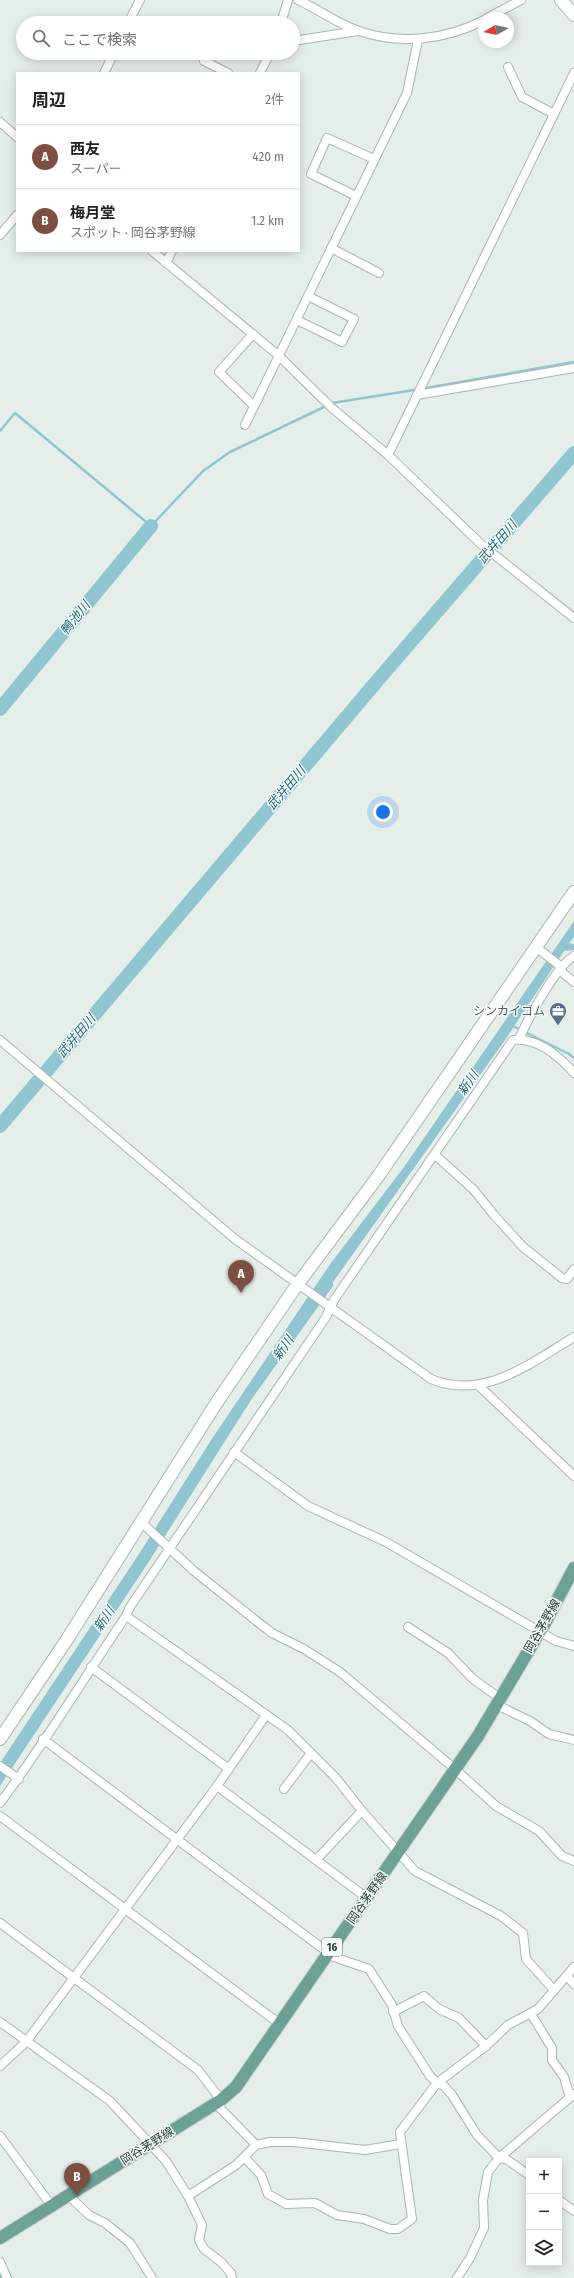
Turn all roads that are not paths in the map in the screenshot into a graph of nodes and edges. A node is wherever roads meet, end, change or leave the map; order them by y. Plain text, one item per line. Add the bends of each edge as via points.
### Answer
1 (140, 0) edge
2 (288, 0) edge
3 (298, 0) edge
4 (521, 0) edge
5 (561, 0) edge
6 (498, 12) edge
7 (574, 15) edge
8 (132, 16) edge
9 (283, 16) edge
10 (478, 22) edge
11 (358, 31) junction
12 (300, 40) edge
13 (418, 40) junction
14 (110, 60) edge
15 (266, 60) edge
16 (204, 61) dead end
17 (508, 67) dead end
18 (104, 72) edge
19 (226, 72) edge
20 (260, 72) edge
21 (574, 73) edge
22 (554, 114) junction
23 (0, 122) edge
24 (16, 136) edge
25 (374, 159) junction
26 (356, 196) junction
27 (16, 216) edge
28 (0, 235) edge
29 (331, 248) junction
30 (153, 252) edge
31 (172, 252) edge
32 (166, 263) junction
33 (379, 272) dead end
34 (308, 296) junction
35 (297, 320) junction
36 (253, 334) junction
37 (278, 355) junction
38 (574, 368) edge
39 (417, 394) junction
40 (254, 406) junction
41 (245, 424) dead end
42 (388, 455) junction
43 (574, 618) edge
44 (574, 892) edge
45 (539, 949) junction
46 (574, 955) edge
47 (560, 966) junction
48 (574, 982) edge
49 (519, 1039) junction
50 (0, 1040) edge
51 (574, 1073) edge
52 (436, 1155) junction
53 (574, 1269) edge
54 (301, 1287) junction
55 (328, 1307) junction
56 (574, 1337) edge
57 (478, 1385) junction
58 (234, 1452) junction
59 (574, 1476) edge
60 (144, 1525) junction
61 (168, 1546) junction
62 (574, 1568) edge
63 (126, 1616) junction
64 (408, 1627) dead end
65 (539, 1631) junction
66 (574, 1646) edge
67 (91, 1667) junction
68 (499, 1702) junction
69 (266, 1714) junction
70 (0, 1739) edge
71 (43, 1739) junction
72 (574, 1740) edge
73 (311, 1753) junction
74 (0, 1766) edge
75 (229, 1769) junction
76 (455, 1769) junction
77 (17, 1778) junction
78 (217, 1786) junction
79 (284, 1789) dead end
80 (0, 1803) edge
81 (362, 1812) junction
82 (0, 1816) edge
83 (178, 1838) junction
84 (398, 1853) junction
85 (316, 1860) junction
86 (574, 1861) edge
87 (367, 1898) junction
88 (126, 1909) junction
89 (0, 1923) edge
90 (329, 1953) junction
91 (574, 1967) edge
92 (567, 1976) junction
93 (74, 1978) junction
94 (574, 1984) edge
95 (553, 1989) junction
96 (393, 2012) junction
97 (531, 2014) junction
98 (0, 2022) edge
99 (280, 2024) junction
100 (26, 2042) junction
101 (486, 2046) junction
102 (0, 2066) edge
103 (437, 2083) junction
104 (572, 2095) edge
105 (221, 2100) junction
106 (0, 2136) edge
107 (149, 2144) junction
108 (400, 2144) junction
109 (256, 2145) junction
110 (245, 2158) junction
111 (499, 2158) junction
112 (526, 2173) edge
113 (68, 2195) junction
114 (188, 2196) junction
115 (562, 2202) edge
116 (51, 2206) junction
117 (574, 2211) edge
118 (0, 2238) edge
119 (0, 2262) edge
120 (7, 2278) edge
121 (152, 2278) edge
122 (232, 2278) edge
123 (457, 2278) edge

1 - 8 street
2 - 9 street
3 - 11 street
4 - 6 street
5 - 7 street
10 - 13 street
11 - 12 street
11 - 13 street
13 - 25 street via 407,93
14 - 18 street
15 - 20 street
16 - 19 street
17 - 22 street via 522,97
21 - 22 street
22 - 39 street
23 - 24 street
25 - 26 street
25 - 26 street via 327,138 311,174
26 - 29 street
27 - 28 street
29 - 33 street
29 - 34 street
30 - 32 street
31 - 32 street
32 - 36 street
34 - 35 street
34 - 35 street via 354,319 342,342
35 - 37 street
36 - 37 street
36 - 40 street via 219,372
37 - 40 street
37 - 42 street via 332,408
38 - 39 street
39 - 42 street
40 - 41 street
42 - 43 street via 482,545
44 - 45 street
45 - 47 street
45 - 54 street
46 - 47 street
47 - 48 street via 563,973
47 - 49 street via 525,1024
49 - 51 street via 549,1048
49 - 52 street via 513,1040
50 - 54 street via 235,1239
52 - 53 street via 472,1189 523,1247 562,1278 567,1279
52 - 55 street
54 - 55 street
54 - 60 street via 216,1402
55 - 57 street via 431,1379 454,1386
55 - 58 street
56 - 57 street via 502,1380
57 - 59 street
58 - 61 street
58 - 65 street via 308,1506 386,1542
60 - 61 street
60 - 70 street
61 - 63 street
61 - 76 street via 194,1571 272,1633 304,1649 340,1672
62 - 65 main road, 岡谷茅野線 / 16
63 - 67 street
63 - 69 street
64 - 68 street via 448,1652
65 - 66 street via 556,1642
65 - 68 main road, 岡谷茅野線 / 16
67 - 71 street
67 - 75 street
68 - 72 street via 549,1734
68 - 76 main road, 岡谷茅野線 / 16
69 - 73 street via 288,1730
69 - 75 street
71 - 77 street
71 - 83 street
73 - 79 street
73 - 81 street via 336,1778
74 - 77 street
75 - 78 street
76 - 84 main road, 岡谷茅野線 / 16
76 - 86 street via 496,1806 539,1831 562,1856
77 - 80 street
78 - 83 street
78 - 85 street
81 - 84 street
81 - 85 street
82 - 88 street
83 - 88 street
83 - 90 street
84 - 87 main road, 岡谷茅野線 / 16
84 - 95 street via 414,1871 501,1916 523,1933 526,1959
85 - 87 street
87 - 90 main road, 岡谷茅野線 / 16
88 - 93 street
88 - 99 street
89 - 93 street
90 - 96 street via 369,1970
90 - 99 main road, 岡谷茅野線 / 16
91 - 92 street
92 - 94 street
92 - 95 street
93 - 100 street
93 - 105 street via 198,2070
95 - 97 street
96 - 101 street via 424,1996 439,2009 459,2018
96 - 103 street via 398,2026
97 - 101 street via 508,2025
97 - 104 street via 552,2048 552,2060
98 - 100 street
99 - 105 main road, 岡谷茅野線 / 16 via 236,2087
100 - 102 street
100 - 107 street via 110,2101
101 - 103 street
103 - 108 street via 400,2132
103 - 111 street via 444,2086 452,2095 477,2135
104 - 111 street
105 - 107 main road, 岡谷茅野線 / 16
105 - 109 street via 220,2108
106 - 116 street
107 - 113 main road, 岡谷茅野線 / 16
107 - 114 street via 166,2161
108 - 109 street via 365,2150 294,2142
108 - 110 street via 412,2219 398,2229 390,2229 364,2219 337,2215 314,2203 286,2204 268,2194 261,2175
109 - 110 street
110 - 114 street
111 - 112 street via 506,2159
111 - 123 street via 488,2172 483,2200 484,2228
113 - 116 main road, 岡谷茅野線 / 16
113 - 121 street via 89,2216 105,2223 130,2242
114 - 122 street via 202,2225 199,2240 204,2249 231,2273
115 - 117 street
116 - 118 main road, 岡谷茅野線 / 16
119 - 120 street

